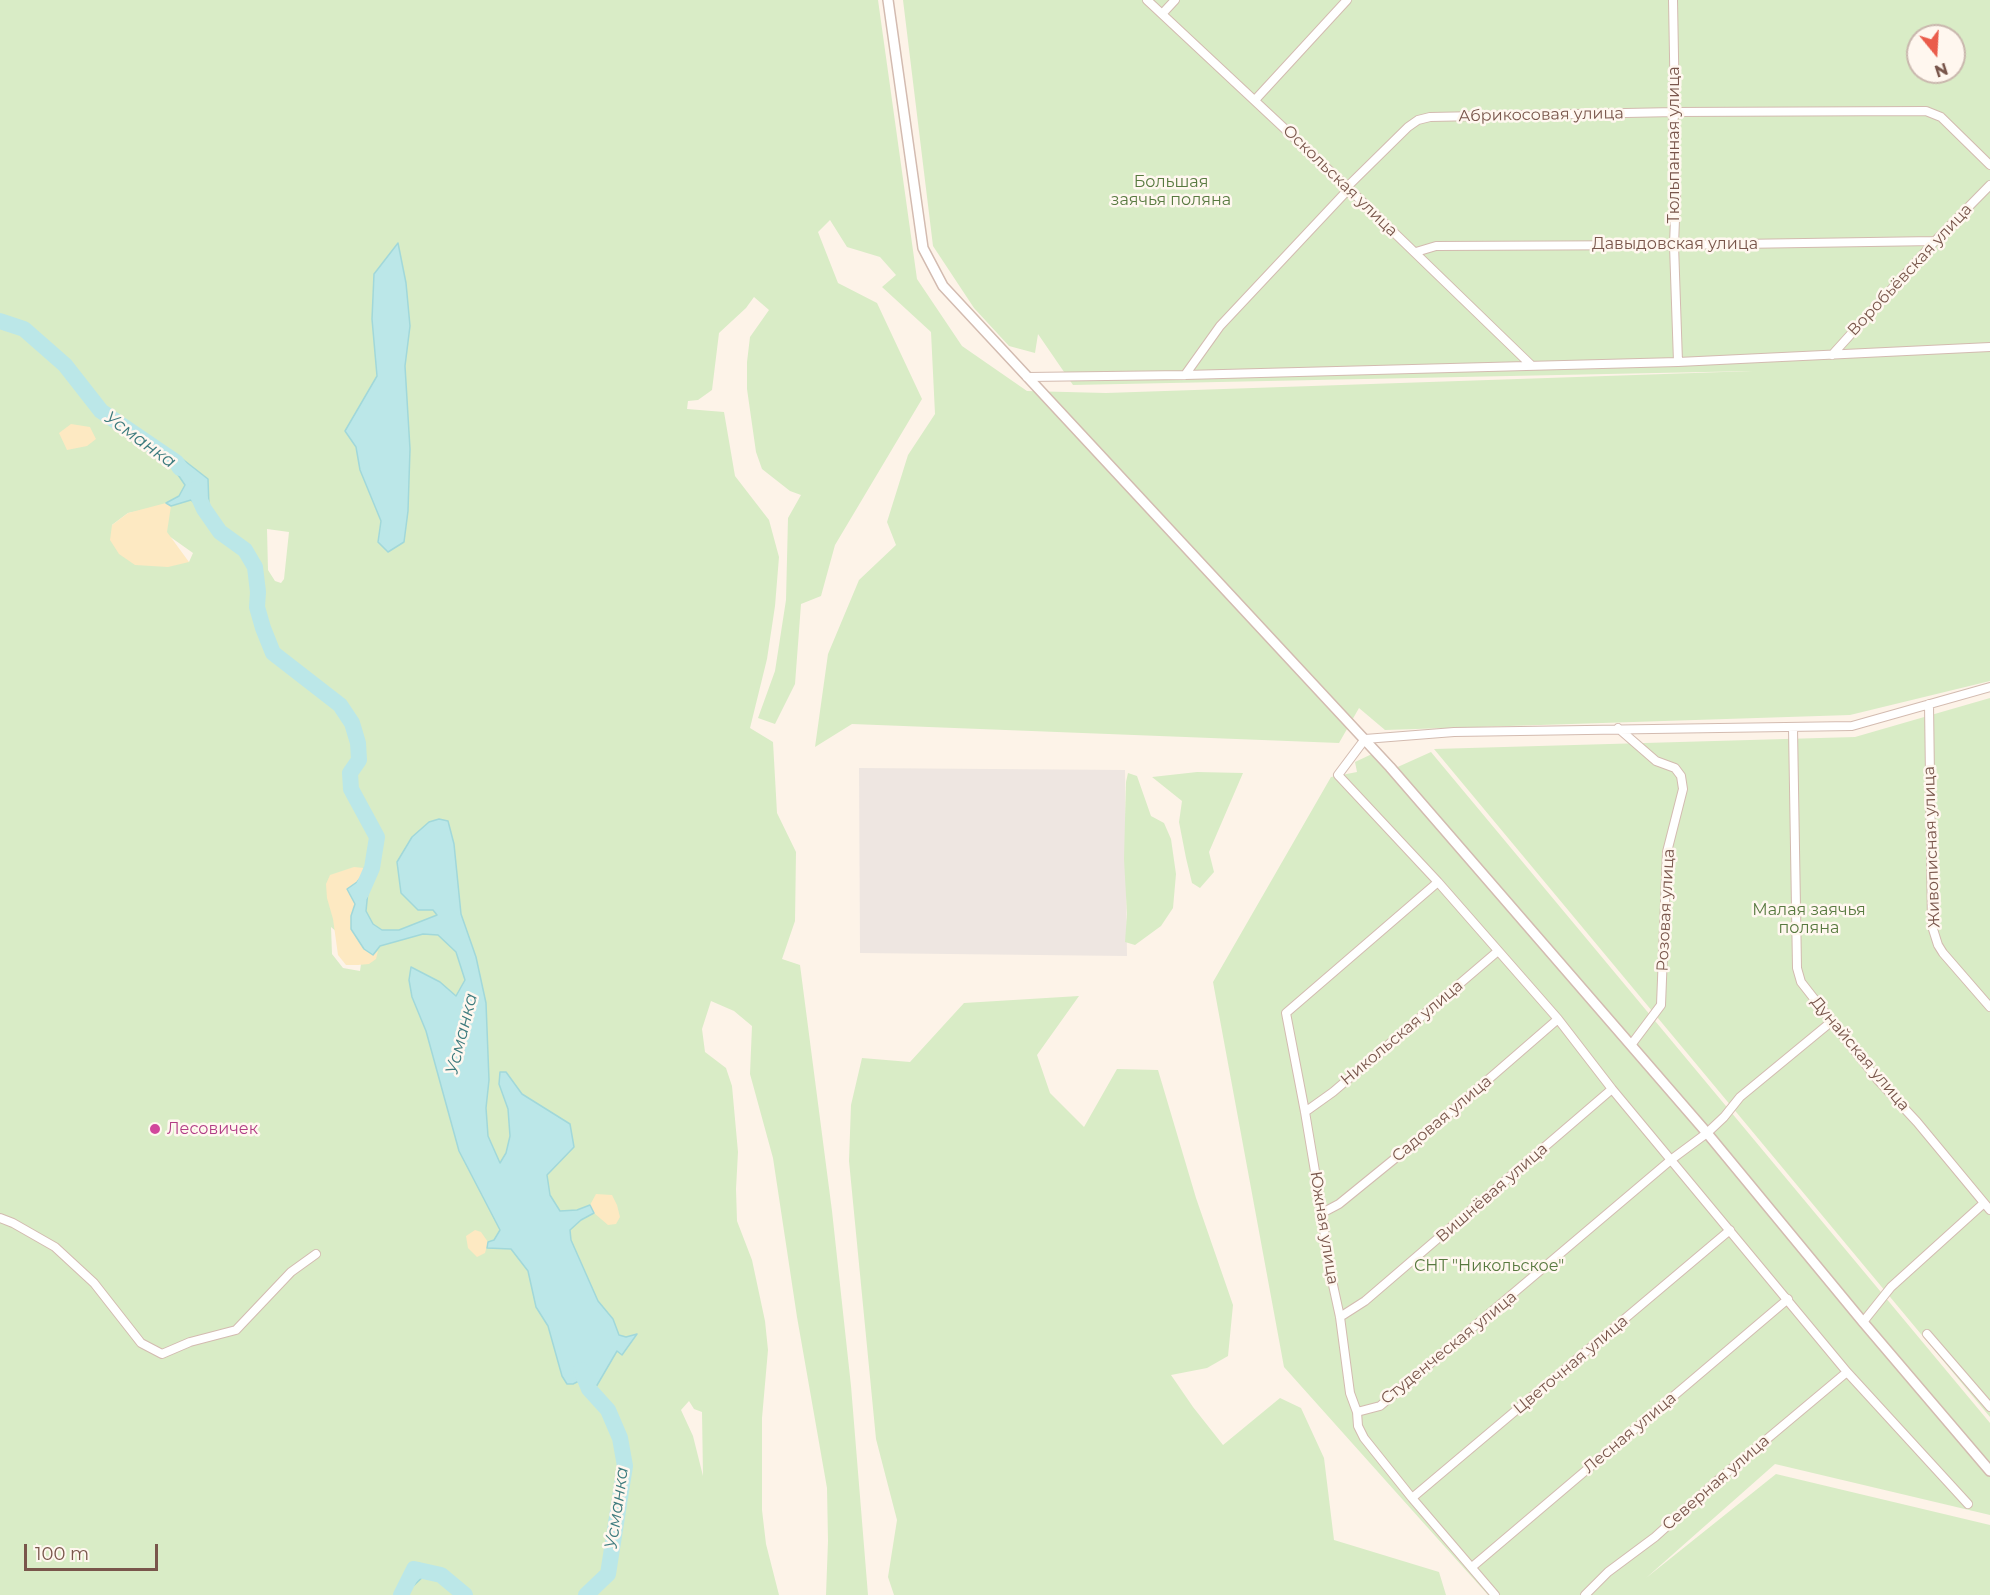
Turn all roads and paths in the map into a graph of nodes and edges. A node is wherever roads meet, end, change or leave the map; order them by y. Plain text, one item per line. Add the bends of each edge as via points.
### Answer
1 (888, 0) edge
2 (1147, 0) edge
3 (1175, 0) edge
4 (1347, 0) edge
5 (1673, 0) edge
6 (1162, 14) junction
7 (1255, 99) junction
8 (1675, 112) junction
9 (1990, 165) edge
10 (1990, 185) edge
11 (1347, 187) junction
12 (1935, 241) junction
13 (1674, 245) junction
14 (1416, 252) junction
15 (1990, 347) edge
16 (1832, 355) junction
17 (1678, 362) junction
18 (1530, 364) junction
19 (1185, 375) junction
20 (1027, 377) junction
21 (1990, 687) edge
22 (1929, 704) junction
23 (1618, 728) junction
24 (1793, 728) junction
25 (1365, 739) junction
26 (1438, 882) junction
27 (1498, 951) junction
28 (1990, 1007) edge
29 (1558, 1019) junction
30 (1831, 1023) junction
31 (1631, 1045) junction
32 (1612, 1089) junction
33 (1305, 1112) junction
34 (1707, 1133) junction
35 (1672, 1159) junction
36 (1984, 1203) junction
37 (1990, 1210) edge
38 (1322, 1213) junction
39 (0, 1218) edge
40 (1730, 1230) junction
41 (316, 1254) dead end
42 (1788, 1299) junction
43 (1340, 1317) junction
44 (1863, 1322) junction
45 (1927, 1334) dead end
46 (1847, 1372) junction
47 (1990, 1407) edge
48 (1357, 1412) junction
49 (1990, 1471) edge
50 (1412, 1498) junction
51 (1968, 1503) dead end
52 (1472, 1567) junction
53 (1496, 1595) edge
54 (1585, 1595) edge

1 - 20 street via 923,248 943,286
2 - 6 street, Оскольская улица
3 - 6 street
4 - 7 street
5 - 8 street, Тюльпанная улица
6 - 7 street, Оскольская улица
7 - 11 street, Оскольская улица
8 - 9 street, Абрикосовая улица via 1926,111 1941,117
8 - 11 street, Абрикосовая улица via 1430,117 1408,127
8 - 13 street, Тюльпанная улица
10 - 12 street, Воробьёвская улица
11 - 14 street, Оскольская улица
11 - 19 street, Абрикосовая улица via 1220,326
12 - 13 street, Давыдовская улица
12 - 16 street, Воробьёвская улица
13 - 14 street, Давыдовская улица via 1436,246
13 - 17 street, Тюльпанная улица
14 - 18 street, Оскольская улица
15 - 16 street
16 - 17 street
17 - 18 street
18 - 19 street
19 - 20 street
20 - 25 street
21 - 22 street
22 - 24 street via 1852,726
22 - 28 street, Живописная улица via 1932,926 1943,953
23 - 24 street
23 - 25 street via 1454,732
23 - 31 street, Розовая улица via 1656,761 1675,768 1683,789 1667,852 1661,1005
24 - 30 street, Дунайская улица via 1797,968 1801,982
25 - 26 street via 1338,775
25 - 31 street
26 - 27 street
26 - 33 street, Южная улица via 1286,1013
27 - 29 street
27 - 33 street, Никольская улица via 1334,1092
29 - 32 street
29 - 38 street, Садовая улица via 1430,1130 1339,1204
30 - 34 street, Студенческая улица via 1740,1097
30 - 36 street, Дунайская улица
31 - 34 street
32 - 35 street
32 - 43 street, Вишнёвая улица via 1373,1294
33 - 38 street, Южная улица
34 - 35 street, Студенческая улица
34 - 44 street
35 - 40 street
35 - 48 street, Студенческая улица via 1380,1406
36 - 37 street, Дунайская улица
36 - 44 street via 1891,1287
38 - 43 street, Южная улица
39 - 41 street via 55,1247 94,1283 141,1343 162,1354 236,1330 291,1272
40 - 42 street
40 - 50 street, Цветочная улица
42 - 46 street
42 - 52 street, Лесная улица
43 - 48 street, Южная улица via 1350,1393
44 - 49 street
45 - 47 street
46 - 51 street
46 - 54 street, Северная улица
48 - 50 street, Южная улица via 1364,1438
50 - 52 street, Южная улица
52 - 53 street, Южная улица

